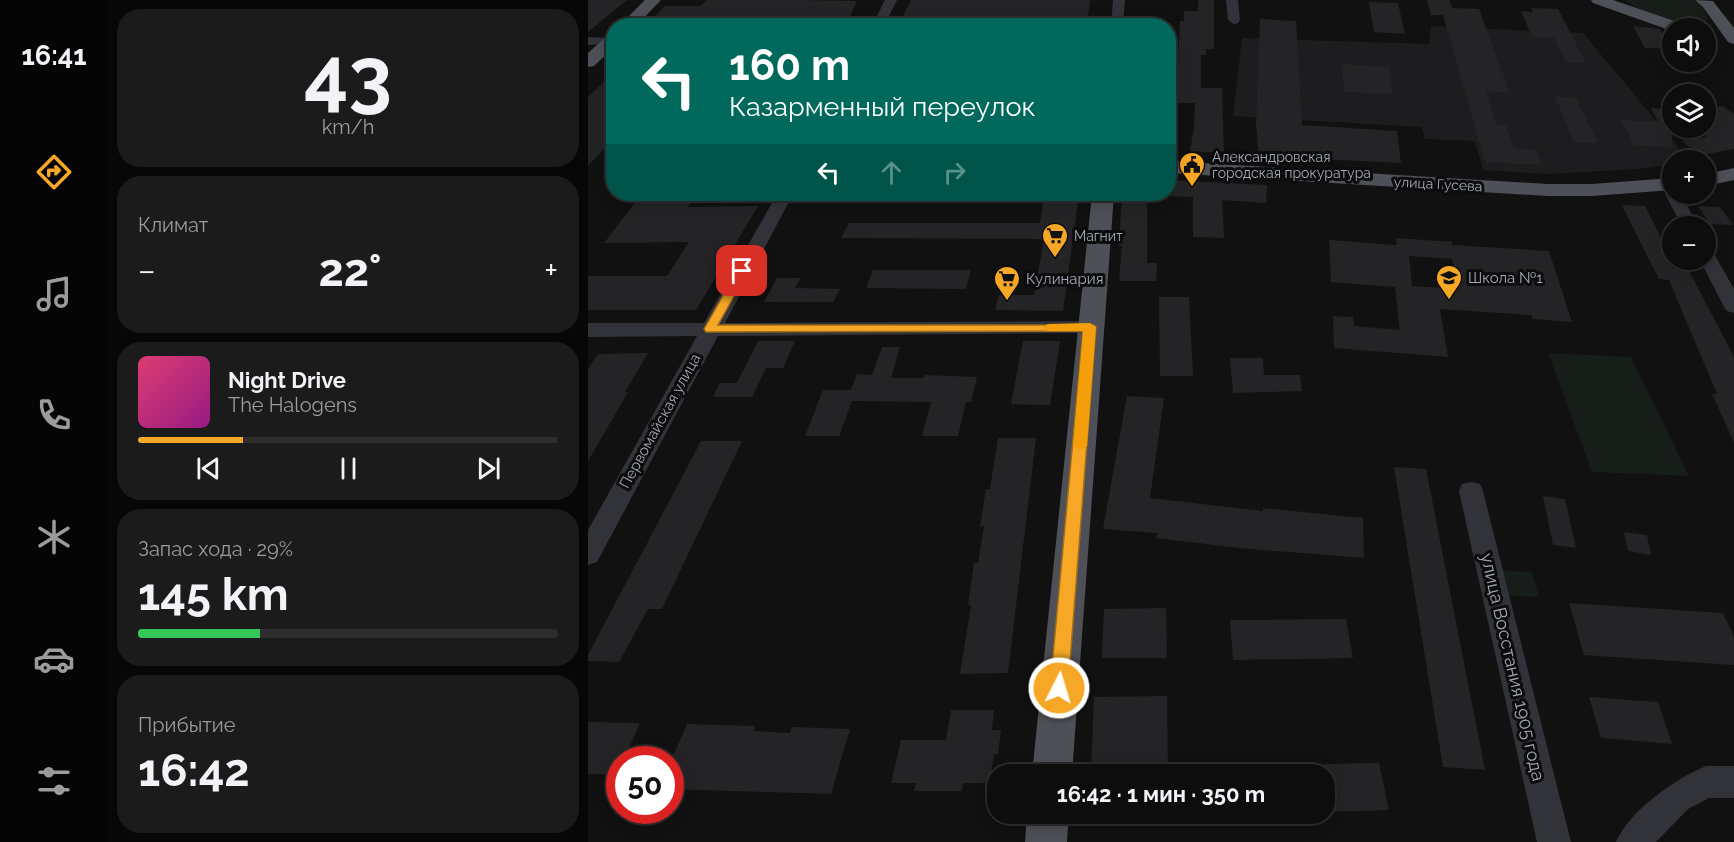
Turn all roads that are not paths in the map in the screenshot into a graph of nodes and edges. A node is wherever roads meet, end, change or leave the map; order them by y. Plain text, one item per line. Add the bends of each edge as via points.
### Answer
1 (654, 0) edge
2 (891, 0) edge
3 (1119, 0) edge
4 (1232, 0) edge
5 (1598, 0) edge
6 (1707, 1) edge
7 (1619, 3) edge
8 (635, 18) edge
9 (882, 18) edge
10 (1118, 18) edge
11 (1712, 18) edge
12 (1234, 20) dead end
13 (1662, 20) edge
14 (1716, 30) edge
15 (1716, 31) edge
16 (1734, 39) edge
17 (606, 40) edge
18 (588, 41) edge
19 (606, 45) edge
20 (1734, 52) edge
21 (588, 63) edge
22 (1176, 167) edge
23 (1734, 174) edge
24 (1716, 178) edge
25 (1662, 189) edge
26 (781, 201) edge
27 (1102, 201) edge
28 (1714, 270) edge
29 (1734, 307) edge
30 (1090, 327) junction
31 (710, 329) junction
32 (588, 330) edge
33 (1471, 491) dead end
34 (588, 554) edge
35 (1053, 764) edge
36 (1734, 782) edge
37 (1047, 824) edge
38 (1046, 842) edge
39 (1554, 842) edge
40 (1633, 842) edge

1 - 8 main road
2 - 9 street
3 - 10 street
4 - 12 street
5 - 7 main road
6 - 11 main road
7 - 13 main road
14 - 16 main road
15 - 20 main road
17 - 18 street
19 - 21 main road
22 - 25 main road, улица Гусева via 1548,190
23 - 24 main road
26 - 31 street, Первомайская улица
27 - 30 main road
28 - 29 street
30 - 31 street
30 - 35 main road
31 - 32 street
31 - 34 street, Первомайская улица
33 - 39 street, улица Восстания 1905 года
36 - 40 street via 1706,782 1677,798
37 - 38 main road

